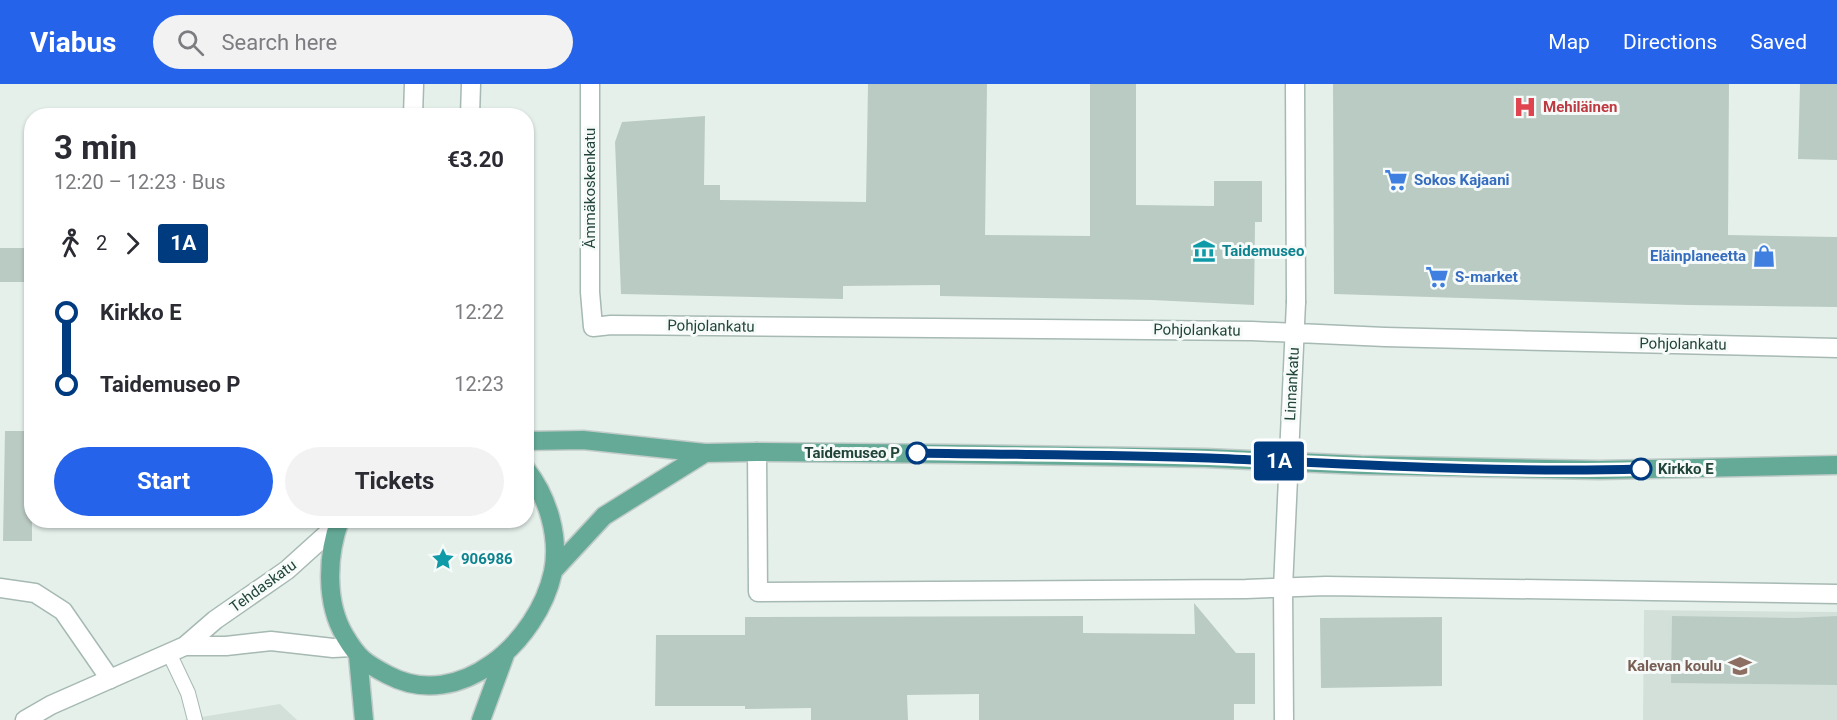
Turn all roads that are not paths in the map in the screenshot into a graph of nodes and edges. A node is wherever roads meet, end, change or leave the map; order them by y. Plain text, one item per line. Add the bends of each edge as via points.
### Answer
1 (414, 84) edge
2 (471, 84) edge
3 (590, 84) edge
4 (1295, 84) edge
5 (413, 108) edge
6 (470, 108) edge
7 (590, 292) joint
8 (1294, 332) junction
9 (1837, 348) edge
10 (534, 441) edge
11 (757, 452) junction
12 (705, 453) junction
13 (1288, 462) junction
14 (1837, 465) edge
15 (534, 478) edge
16 (332, 528) edge
17 (338, 528) edge
18 (554, 570) junction
19 (0, 588) edge
20 (1283, 588) junction
21 (1837, 594) edge
22 (177, 650) junction
23 (355, 652) junction
24 (506, 652) junction
25 (110, 679) junction
26 (25, 720) edge
27 (195, 720) edge
28 (364, 720) edge
29 (481, 720) edge
30 (1284, 720) edge

1 - 5 street
2 - 6 street
3 - 7 street, Ämmäkoskenkatu
4 - 8 street, Linnankatu
7 - 8 street, Pohjolankatu via 593,327
8 - 9 street, Pohjolankatu
8 - 13 street, Linnankatu
10 - 12 main road via 582,440
11 - 12 main road
11 - 13 main road via 1183,457
11 - 20 street via 758,592
12 - 18 main road via 604,516
13 - 14 main road via 1599,470
13 - 20 street, Linnankatu
15 - 18 main road via 549,508 555,539
16 - 22 street, Tehdaskatu via 287,570
17 - 23 main road via 331,558 333,605 340,628
18 - 24 main road via 546,596 528,629
19 - 25 street via 34,593 63,611
20 - 21 street
20 - 30 street, Linnankatu
22 - 23 street, Tehdaskatu via 271,641
22 - 25 street, Tehdaskatu
22 - 27 lane
23 - 24 main road via 395,679 435,686 478,673
23 - 28 main road
24 - 29 main road
25 - 26 street, Tehdaskatu

